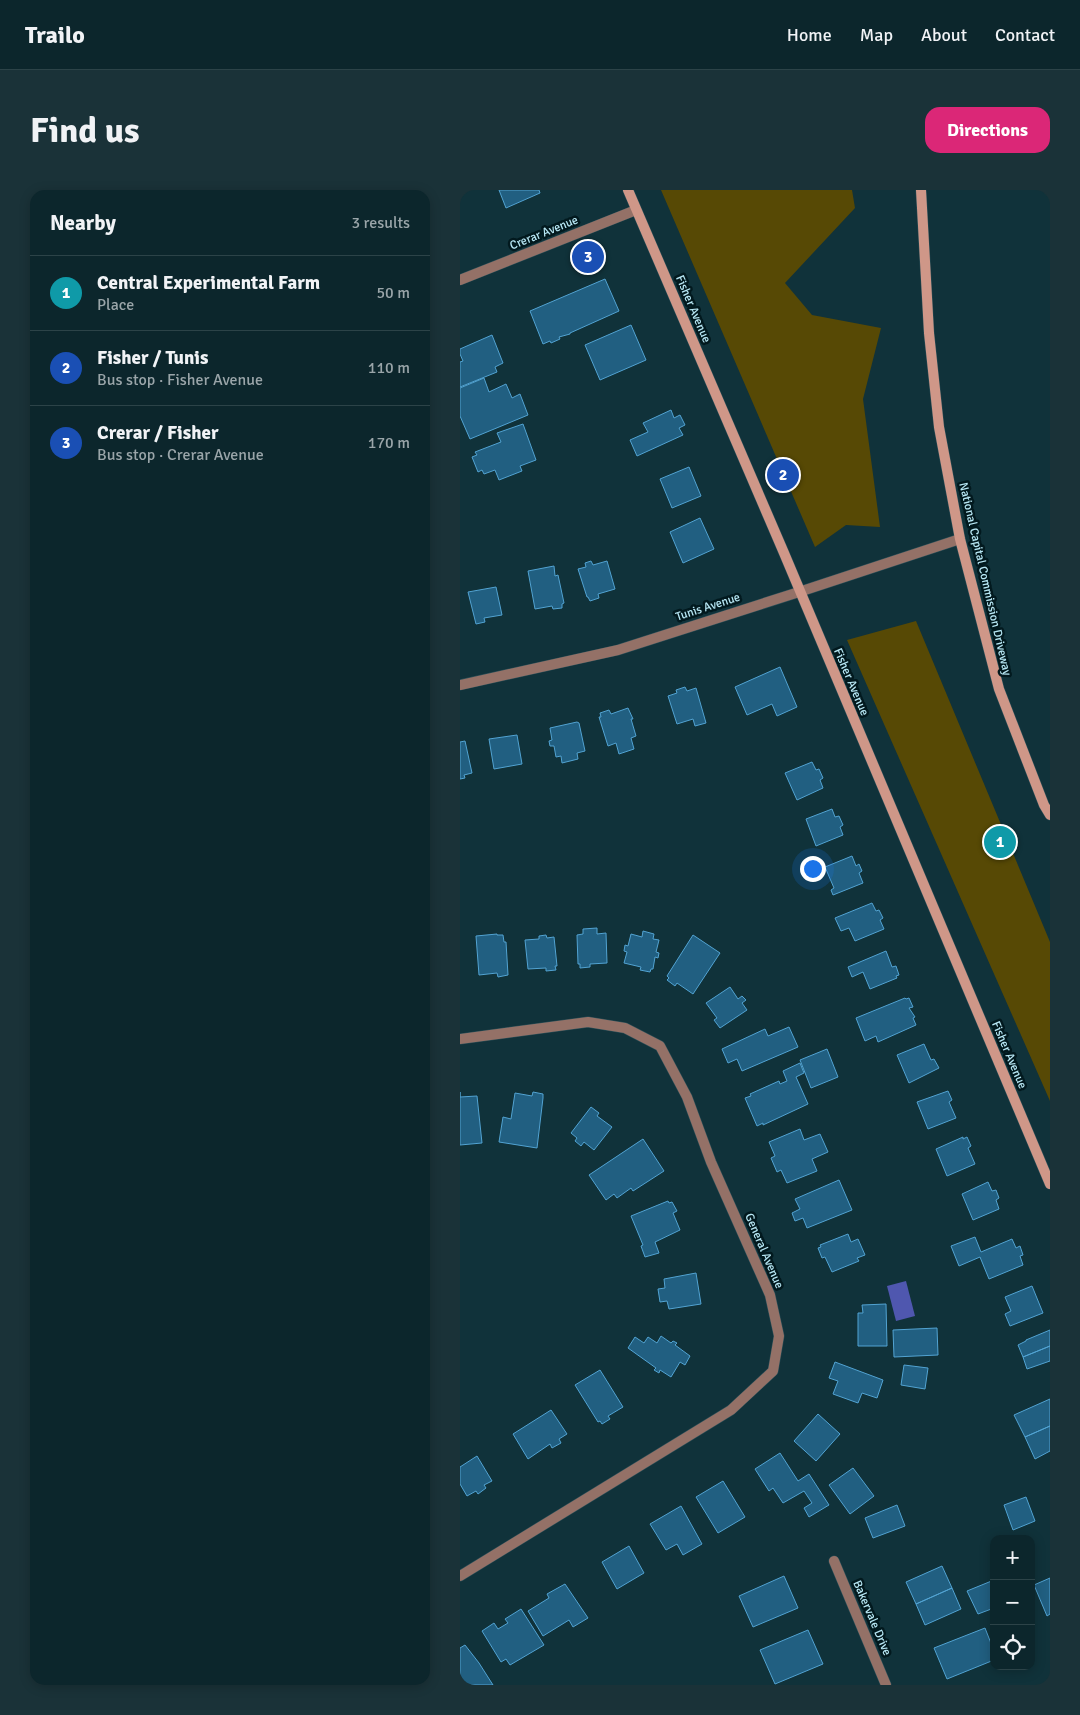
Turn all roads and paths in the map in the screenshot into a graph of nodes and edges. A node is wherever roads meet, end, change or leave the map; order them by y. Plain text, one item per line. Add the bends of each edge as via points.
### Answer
1 (628, 190) edge
2 (922, 190) edge
3 (636, 210) junction
4 (460, 280) edge
5 (960, 539) junction
6 (799, 592) junction
7 (460, 685) edge
8 (1050, 815) edge
9 (460, 1039) edge
10 (1050, 1184) edge
11 (834, 1561) dead end
12 (460, 1576) edge
13 (886, 1685) edge

1 - 3 main road, Fisher Avenue
2 - 5 main road, National Capital Commission Driveway via 929,333 939,427
3 - 4 street, Crerar Avenue
3 - 6 main road, Fisher Avenue
5 - 6 street, Tunis Avenue
5 - 8 main road, National Capital Commission Driveway via 999,689
6 - 7 street, Tunis Avenue via 618,650
6 - 10 main road, Fisher Avenue
9 - 12 street, General Avenue via 588,1022 625,1028 660,1046 687,1097 711,1162 770,1295 779,1336 773,1371 731,1410
11 - 13 street, Bakervale Drive

